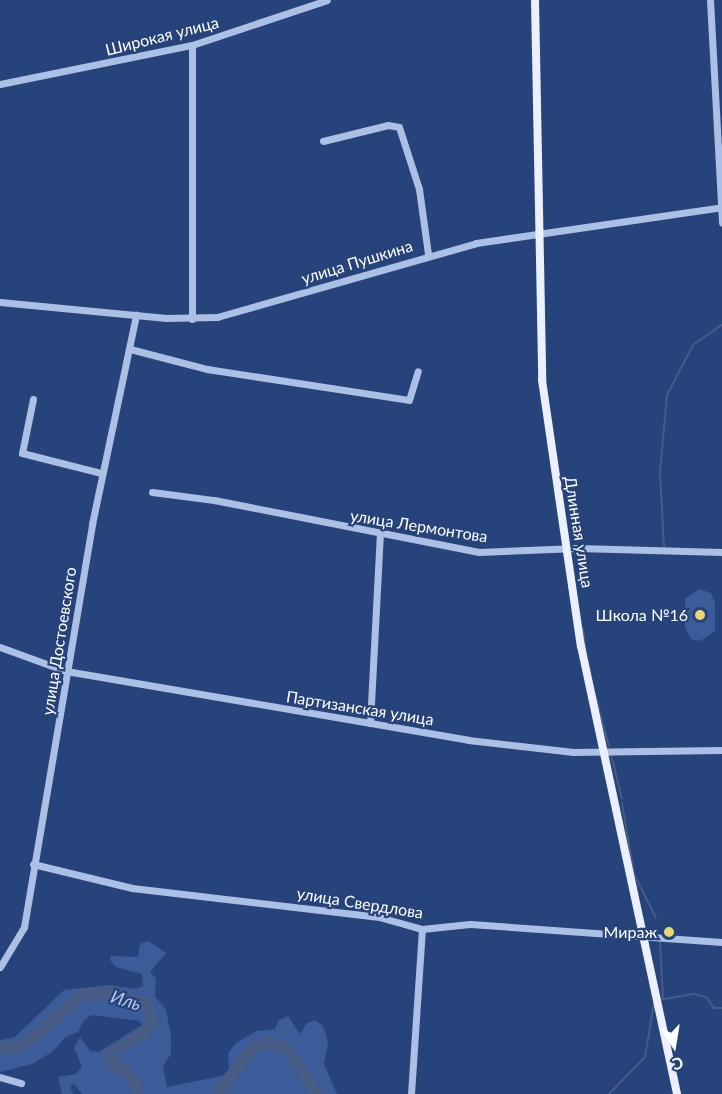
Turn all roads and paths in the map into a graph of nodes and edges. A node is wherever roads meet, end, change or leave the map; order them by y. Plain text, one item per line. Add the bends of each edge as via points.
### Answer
1 (327, 0) edge
2 (535, 0) edge
3 (710, 0) edge
4 (192, 45) junction
5 (0, 84) edge
6 (323, 141) dead end
7 (721, 207) edge
8 (722, 223) edge
9 (538, 234) junction
10 (428, 254) junction
11 (0, 302) edge
12 (136, 315) junction
13 (192, 319) junction
14 (130, 349) junction
15 (418, 371) dead end
16 (33, 399) dead end
17 (101, 473) junction
18 (152, 492) dead end
19 (380, 534) junction
20 (567, 548) junction
21 (722, 552) edge
22 (0, 646) edge
23 (66, 671) junction
24 (370, 723) junction
25 (605, 749) junction
26 (722, 750) edge
27 (33, 864) junction
28 (422, 929) junction
29 (645, 938) junction
30 (722, 942) edge
31 (0, 967) edge
32 (0, 1077) edge
33 (21, 1083) dead end
34 (411, 1094) edge
35 (677, 1094) edge

1 - 4 street, Широкая улица
2 - 9 main road, Длинная улица
3 - 7 street
4 - 5 street, Широкая улица
4 - 13 street
6 - 10 street via 388,125 399,127 419,189
7 - 8 street
7 - 9 street, улица Пушкина
9 - 10 street, улица Пушкина
9 - 20 main road, Длинная улица via 542,380
10 - 13 street, улица Пушкина via 241,312
11 - 12 street, улица Пушкина
12 - 13 street, улица Пушкина
12 - 14 street, улица Достоевского
14 - 15 street via 207,369 409,400
14 - 17 street, улица Достоевского
16 - 17 street via 22,453
17 - 23 street, улица Достоевского
18 - 19 street, улица Лермонтова via 214,500
19 - 20 street, улица Лермонтова via 479,552
19 - 24 street
20 - 21 street, улица Лермонтова
20 - 25 main road, Длинная улица via 581,646
22 - 23 street, Партизанская улица
23 - 24 street, Партизанская улица
23 - 27 street, улица Достоевского
24 - 25 street, Партизанская улица via 526,747 586,752
25 - 26 street, Партизанская улица
25 - 29 main road, Длинная улица
27 - 28 street, улица Свердлова via 132,888 379,917
27 - 31 street, улица Достоевского via 24,927
28 - 29 street, улица Свердлова via 470,924
28 - 34 street
29 - 30 street, улица Свердлова
29 - 35 main road, Длинная улица
32 - 33 street

